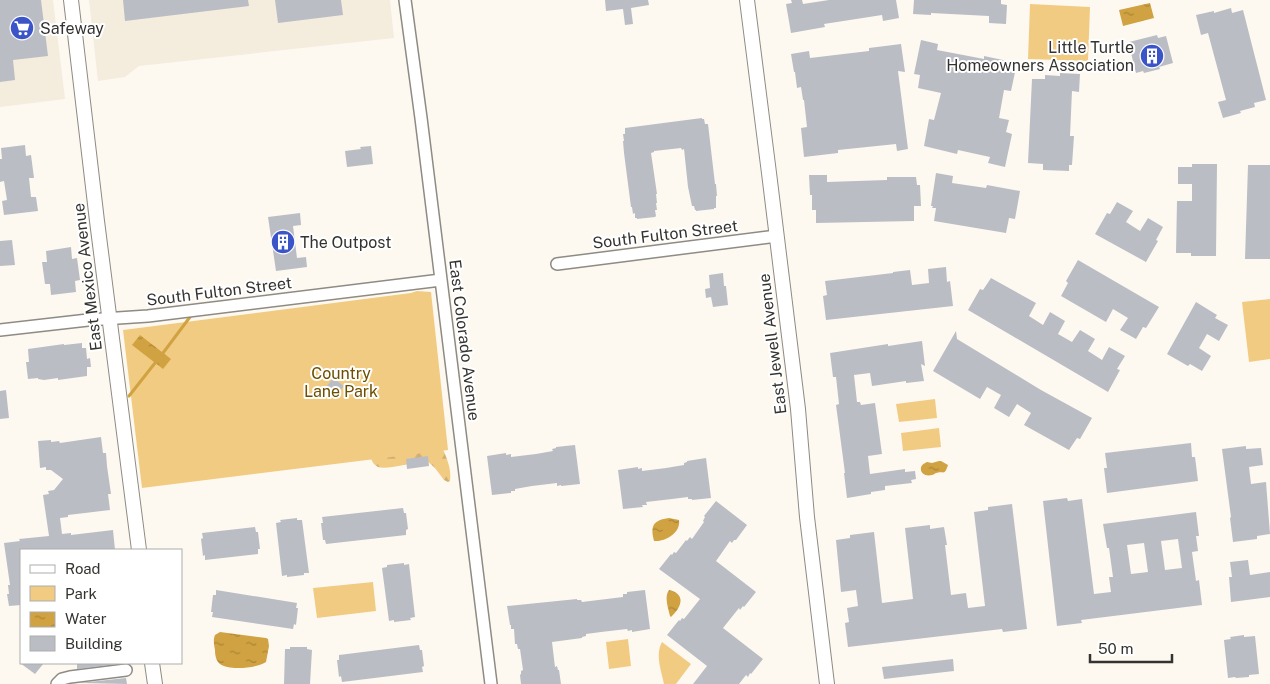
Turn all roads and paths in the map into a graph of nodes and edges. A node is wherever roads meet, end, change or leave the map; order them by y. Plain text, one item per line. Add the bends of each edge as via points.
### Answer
1 (71, 0) edge
2 (405, 0) edge
3 (747, 0) edge
4 (777, 236) junction
5 (557, 264) dead end
6 (441, 280) junction
7 (109, 319) junction
8 (0, 330) edge
9 (138, 549) edge
10 (152, 664) edge
11 (126, 670) dead end
12 (57, 684) edge
13 (155, 684) edge
14 (491, 684) edge
15 (827, 684) edge

1 - 7 street, East Mexico Avenue
2 - 6 street, East Colorado Avenue
3 - 4 street, East Jewell Avenue
4 - 5 street, South Fulton Street
4 - 15 street, East Jewell Avenue
6 - 7 street, South Fulton Street
6 - 14 street, East Colorado Avenue
7 - 8 street, South Fulton Street
7 - 9 street, East Mexico Avenue
10 - 13 street
11 - 12 street via 70,677

